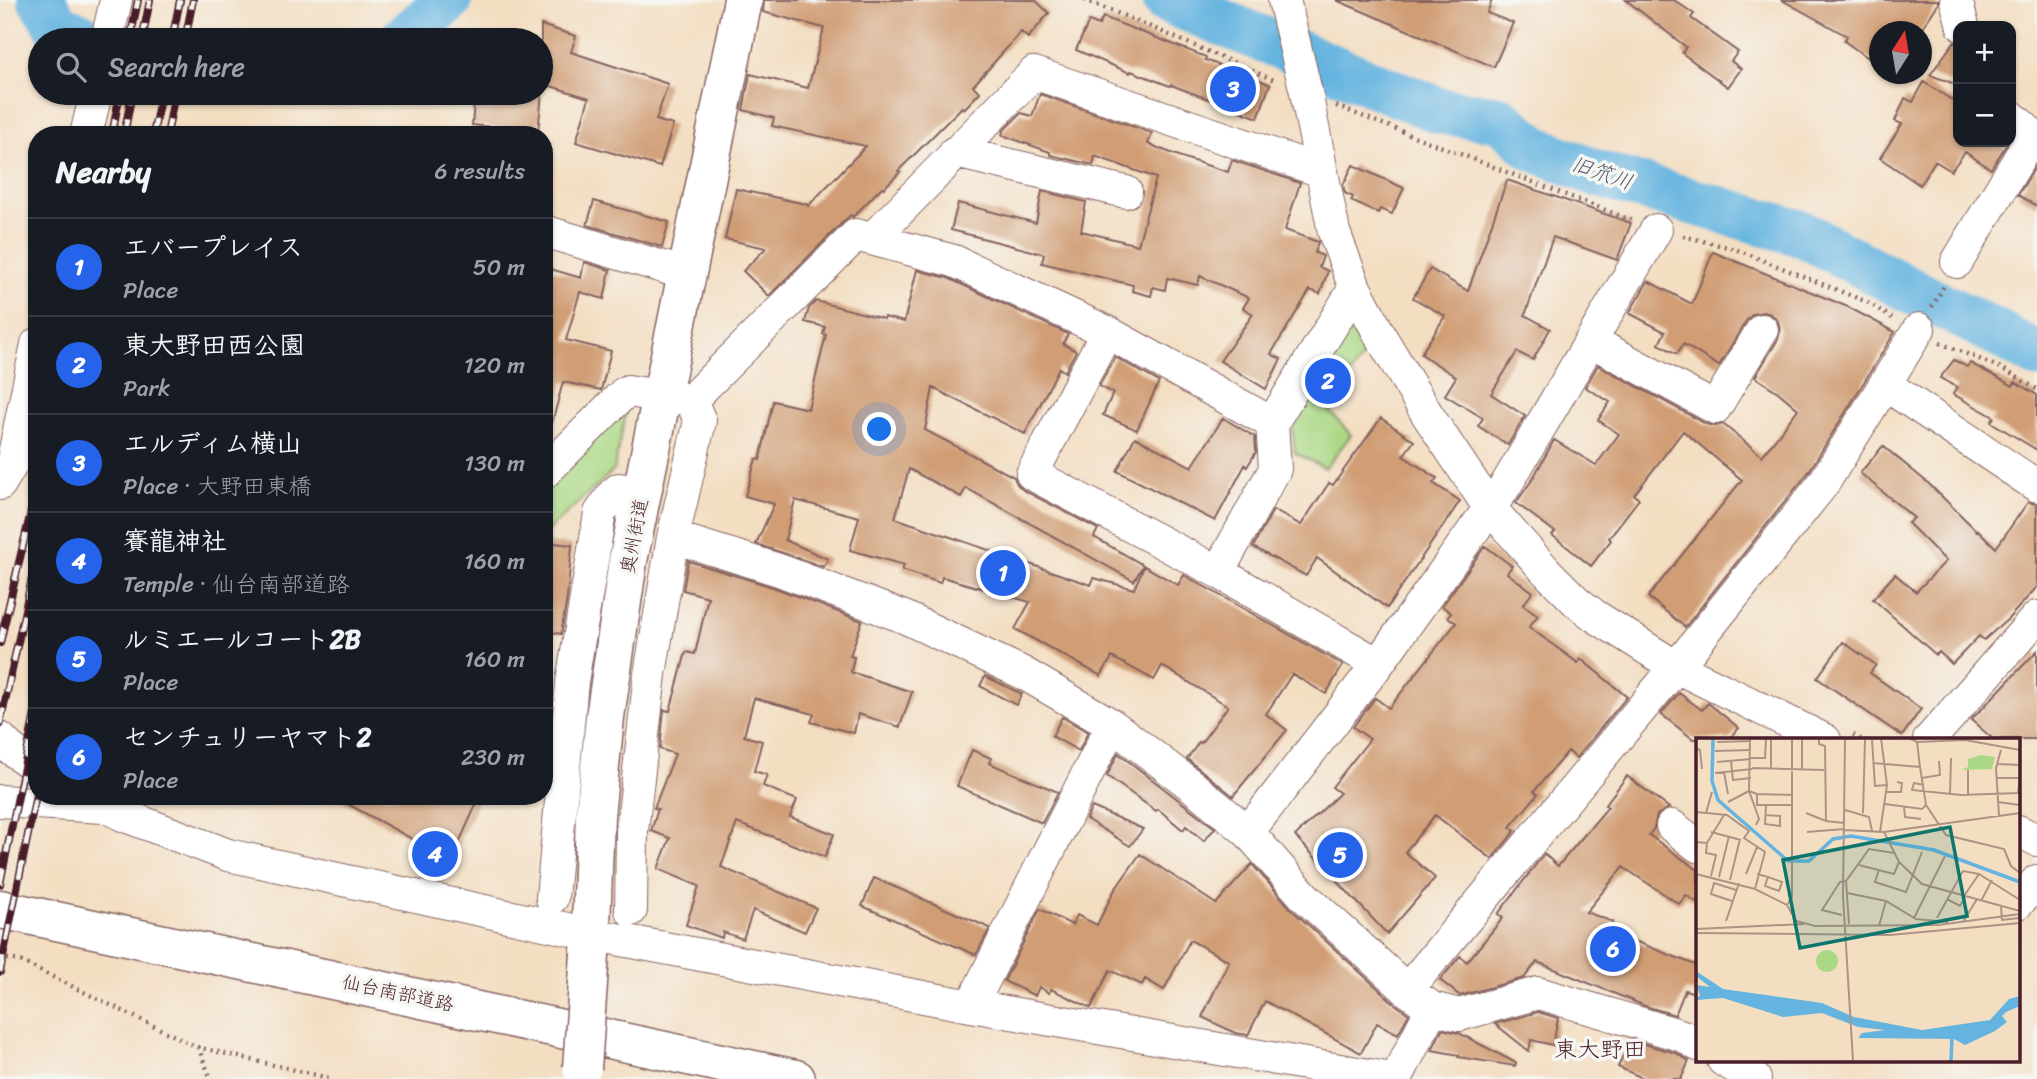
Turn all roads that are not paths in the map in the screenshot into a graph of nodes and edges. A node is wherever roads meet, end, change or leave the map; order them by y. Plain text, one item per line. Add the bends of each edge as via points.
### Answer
1 (743, 0) edge
2 (1956, 0) edge
3 (115, 3) edge
4 (1285, 4) edge
5 (1962, 21) edge
6 (110, 28) edge
7 (93, 105) edge
8 (88, 126) edge
9 (2027, 131) edge
10 (956, 152) junction
11 (1321, 171) junction
12 (1126, 192) dead end
13 (1656, 230) dead end
14 (553, 234) edge
15 (872, 239) junction
16 (1957, 262) road end
17 (686, 274) junction
18 (1355, 288) junction
19 (1762, 330) dead end
20 (1919, 330) road end
21 (1107, 332) junction
22 (1591, 341) junction
23 (1886, 385) junction
24 (28, 387) edge
25 (676, 398) junction
26 (1272, 422) junction
27 (553, 464) edge
28 (0, 484) edge
29 (2037, 485) edge
30 (642, 492) junction
31 (1489, 507) junction
32 (673, 537) junction
33 (1218, 572) junction
34 (2037, 617) edge
35 (1378, 664) junction
36 (1676, 667) junction
37 (1111, 725) junction
38 (0, 738) edge
39 (1821, 738) edge
40 (1931, 738) edge
41 (28, 761) edge
42 (553, 785) edge
43 (0, 801) edge
44 (28, 801) edge
45 (101, 805) edge
46 (553, 805) edge
47 (1672, 826) dead end
48 (1248, 832) junction
49 (2020, 832) edge
50 (2037, 840) edge
51 (1696, 844) edge
52 (2037, 881) edge
53 (552, 898) dead end
54 (2020, 901) edge
55 (0, 909) edge
56 (631, 910) dead end
57 (590, 944) junction
58 (1407, 990) junction
59 (971, 1006) junction
60 (1432, 1009) junction
61 (1693, 1033) edge
62 (1726, 1062) edge
63 (581, 1073) edge
64 (796, 1079) edge
65 (1394, 1079) edge
66 (1755, 1079) edge

1 - 17 main road, 奥州街道
2 - 5 street
3 - 6 street
4 - 11 street via 1293,88
7 - 8 street
9 - 16 street
10 - 11 street via 1034,73
10 - 12 street
10 - 15 street
11 - 18 street via 1334,232
13 - 22 street
14 - 17 street
15 - 21 street via 954,261
15 - 25 street via 856,235
17 - 25 main road, 奥州街道
18 - 26 street
18 - 31 street via 1427,414
19 - 22 street via 1715,408
20 - 23 street
21 - 26 street
21 - 33 street via 1032,474
22 - 31 street
23 - 29 street
23 - 36 street via 1823,484
24 - 28 street via 12,464
25 - 27 street via 628,391
25 - 30 main road, 奥州街道
25 - 32 street via 700,421
26 - 33 street via 1275,468
30 - 42 street via 619,489 600,513
30 - 57 main road, 奥州街道 via 605,717
31 - 35 street
31 - 36 street via 1577,602
32 - 37 street via 779,570 904,617 1023,673
32 - 56 street via 650,674 632,831
33 - 35 street
34 - 40 street
35 - 48 street
36 - 39 street
36 - 58 street
37 - 48 street
37 - 59 street
38 - 41 street
43 - 44 street
45 - 57 street via 228,855
46 - 53 street
47 - 51 street
48 - 58 street via 1304,896
49 - 50 street
52 - 54 street
55 - 64 main road, 仙台南部道路
57 - 59 street
57 - 63 main road, 奥州街道, bridge
58 - 60 street
59 - 65 street
60 - 61 street via 1459,1015 1538,993
60 - 65 street
62 - 66 street

